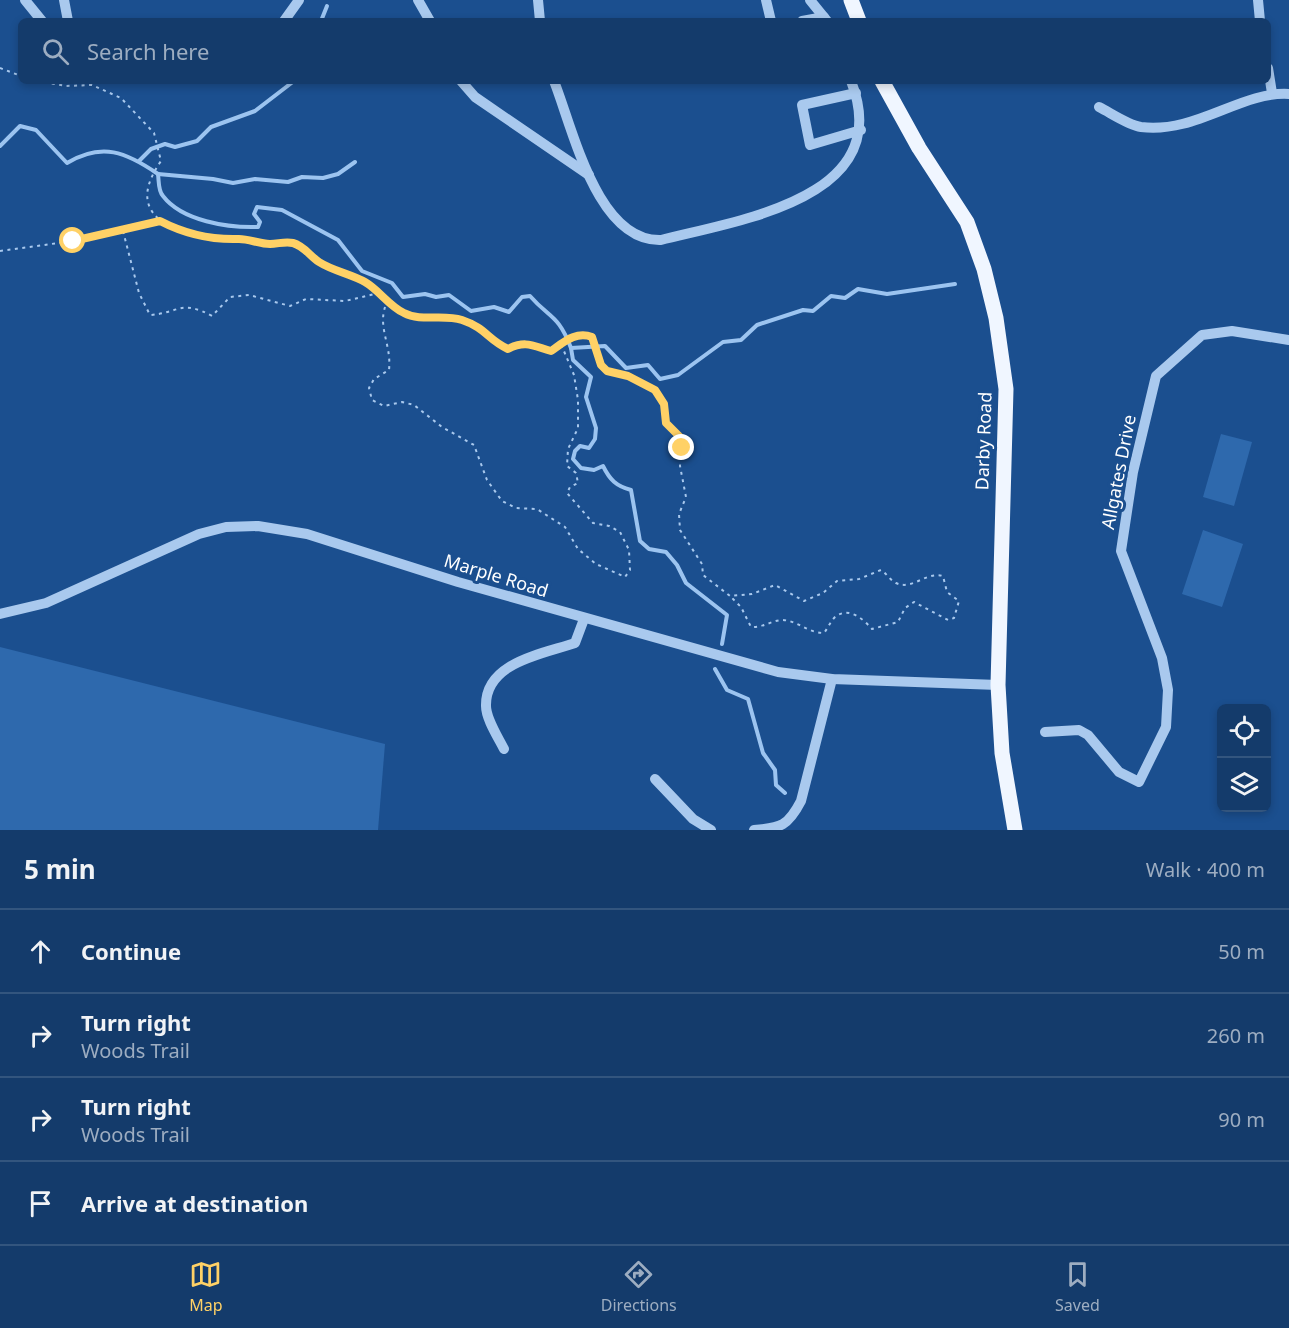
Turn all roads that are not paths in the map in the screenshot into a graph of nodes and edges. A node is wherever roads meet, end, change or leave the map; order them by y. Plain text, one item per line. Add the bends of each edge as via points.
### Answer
1 (25, 0) edge
2 (64, 0) edge
3 (299, 0) edge
4 (418, 0) edge
5 (538, 0) edge
6 (766, 0) edge
7 (810, 0) edge
8 (851, 0) edge
9 (1257, 0) edge
10 (40, 18) edge
11 (67, 18) edge
12 (286, 18) edge
13 (428, 18) edge
14 (540, 18) edge
15 (770, 18) edge
16 (824, 18) edge
17 (858, 18) edge
18 (1260, 18) edge
19 (464, 84) edge
20 (555, 84) edge
21 (852, 84) edge
22 (884, 84) edge
23 (1271, 84) edge
24 (856, 93) junction
25 (1272, 93) junction
26 (1289, 94) edge
27 (1099, 107) dead end
28 (861, 130) junction
29 (590, 175) junction
30 (1289, 340) edge
31 (0, 614) edge
32 (584, 619) junction
33 (832, 679) junction
34 (998, 685) junction
35 (1045, 732) dead end
36 (504, 749) dead end
37 (655, 779) dead end
38 (711, 830) edge
39 (754, 830) edge
40 (1015, 830) edge

1 - 10 street
2 - 11 street
3 - 12 street
4 - 13 street
5 - 14 street
6 - 15 street
7 - 16 street
8 - 17 main road
9 - 18 street
19 - 29 street via 475,97
20 - 29 street
21 - 24 street
22 - 34 main road, Darby Road via 967,222 996,318 1006,388
23 - 25 street
24 - 28 street
24 - 28 street via 802,105 810,145
25 - 26 street
25 - 27 street via 1173,126 1139,127
28 - 29 street via 855,148 842,166 795,202 779,210 661,240 651,241 615,221 597,196
30 - 35 street, Allgates Drive via 1232,331 1202,335 1156,376 1133,472 1121,551 1162,658 1168,690 1166,727 1139,782 1119,771 1088,735 1078,730
31 - 32 street, Marple Road via 46,603 199,534 240,526 307,534
32 - 33 street, Marple Road via 778,672
32 - 36 street via 575,643 503,669 490,683 486,707
33 - 34 street, Marple Road
33 - 39 street via 801,801 792,818 778,828
34 - 40 main road, Darby Road via 1002,753
37 - 38 street via 693,819

